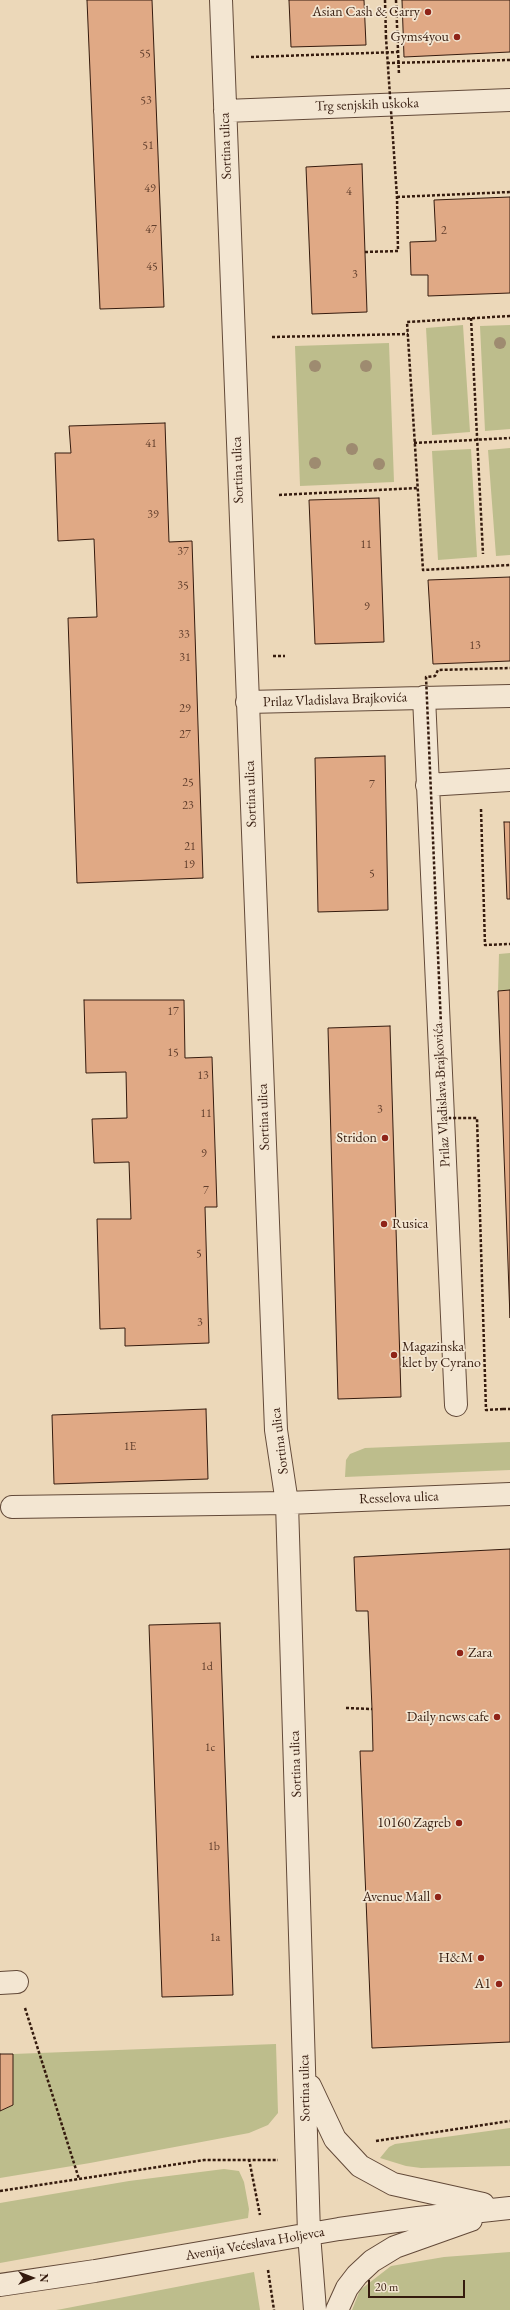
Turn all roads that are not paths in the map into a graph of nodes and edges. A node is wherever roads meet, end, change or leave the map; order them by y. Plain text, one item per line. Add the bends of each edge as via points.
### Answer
1 (221, 0) edge
2 (510, 100) edge
3 (225, 111) junction
4 (510, 696) edge
5 (424, 698) junction
6 (247, 702) junction
7 (510, 780) edge
8 (427, 785) junction
9 (456, 1405) dead end
10 (510, 1494) edge
11 (287, 1502) junction
12 (12, 1507) dead end
13 (305, 2074) junction
14 (507, 2208) edge
15 (309, 2234) junction
16 (0, 2285) edge
17 (315, 2310) edge
18 (337, 2310) edge

1 - 3 street, Sortina ulica
2 - 3 street, Trg senjskih uskoka
3 - 6 street, Sortina ulica
4 - 5 street, Prilaz Vladislava Brajkovića
5 - 6 street, Prilaz Vladislava Brajkovića
5 - 8 street, Prilaz Vladislava Brajkovića
6 - 11 street, Sortina ulica via 276,1430
7 - 8 street
8 - 9 street, Prilaz Vladislava Brajkovića
10 - 11 street, Resselova ulica
11 - 12 street, Resselova ulica
11 - 13 street, Sortina ulica
13 - 14 street via 335,2139 360,2166 393,2184
13 - 15 street, Sortina ulica
14 - 15 street, Avenija Većeslava Holjevca
14 - 18 street via 395,2248 372,2261 357,2274
15 - 16 street, Avenija Većeslava Holjevca
15 - 17 street, Sortina ulica

